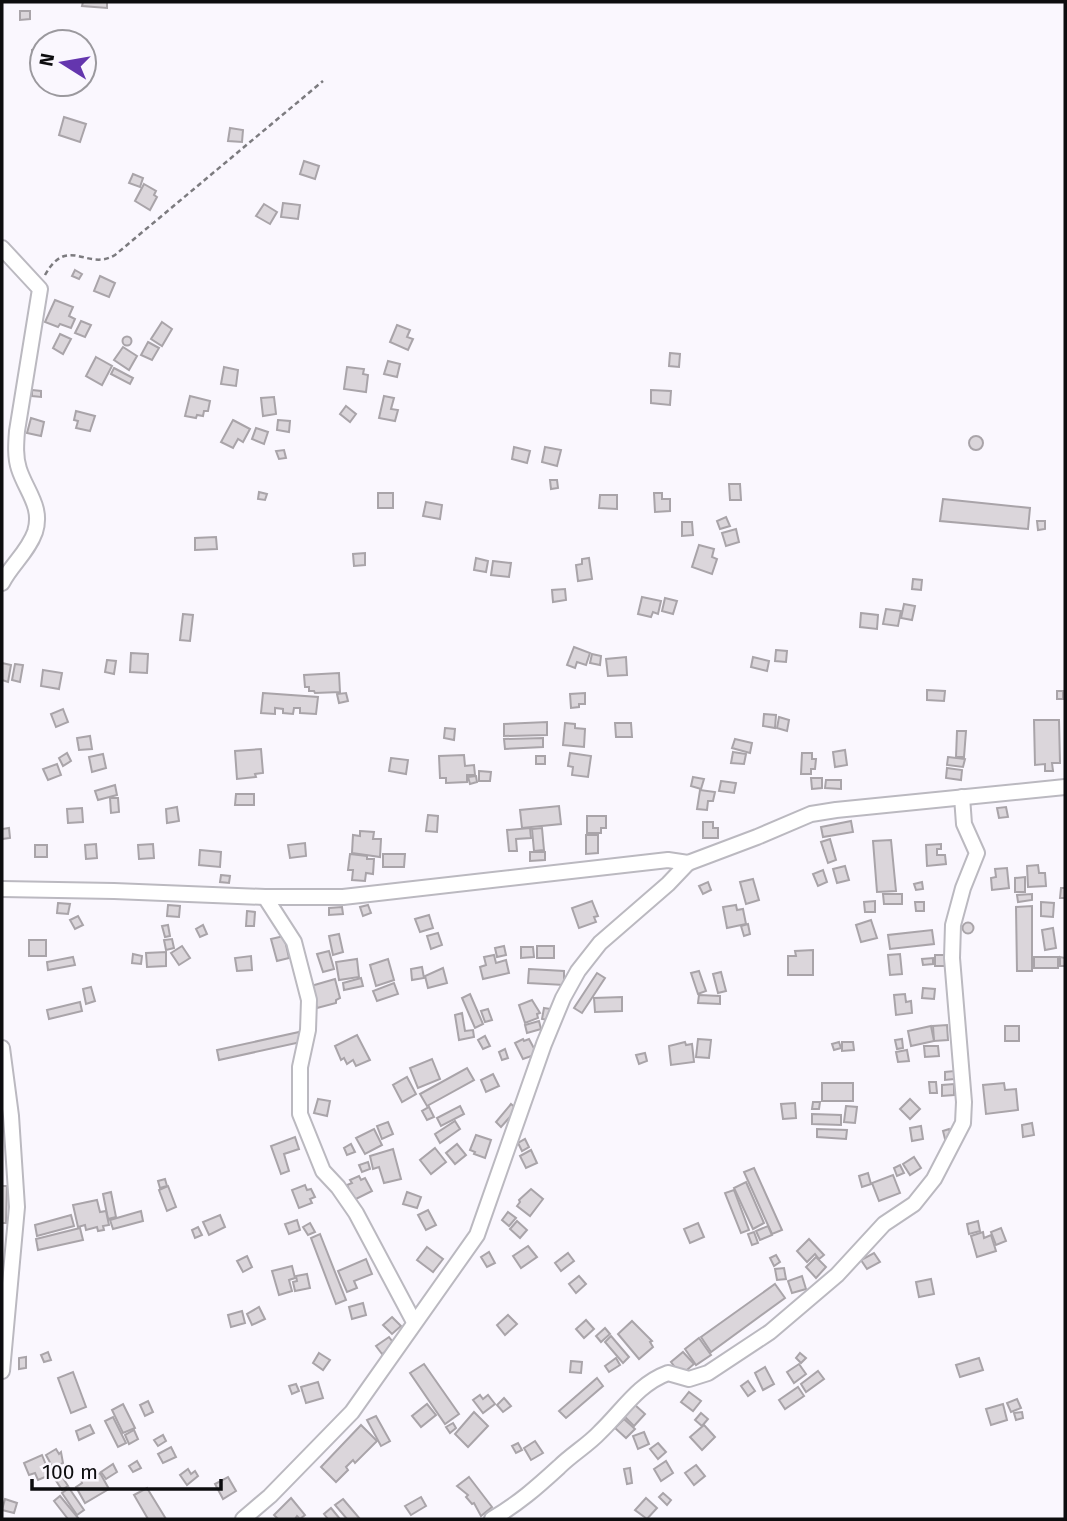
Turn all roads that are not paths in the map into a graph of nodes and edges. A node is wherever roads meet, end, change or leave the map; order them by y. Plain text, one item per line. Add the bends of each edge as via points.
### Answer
1 (2, 248) edge
2 (2, 583) edge
3 (1065, 787) edge
4 (962, 797) junction
5 (688, 863) junction
6 (2, 889) edge
7 (265, 897) junction
8 (2, 1048) edge
9 (414, 1322) junction
10 (2, 1371) edge
11 (243, 1519) edge
12 (492, 1519) edge

1 - 2 street via 40,289 16,453 38,521 29,546
3 - 4 street
4 - 5 street via 811,814
4 - 12 street via 964,824 977,853 953,925 964,1112 963,1123 934,1179 914,1204 884,1224 838,1275 770,1332 708,1373 690,1379 668,1373 642,1386 540,1486
5 - 7 street via 668,860 353,896
5 - 9 street via 600,943 578,971 544,1044 477,1235
6 - 7 street
7 - 9 street via 294,942 309,1000 300,1067 300,1114 323,1171 356,1213
8 - 10 street via 17,1207
9 - 11 street via 352,1412

